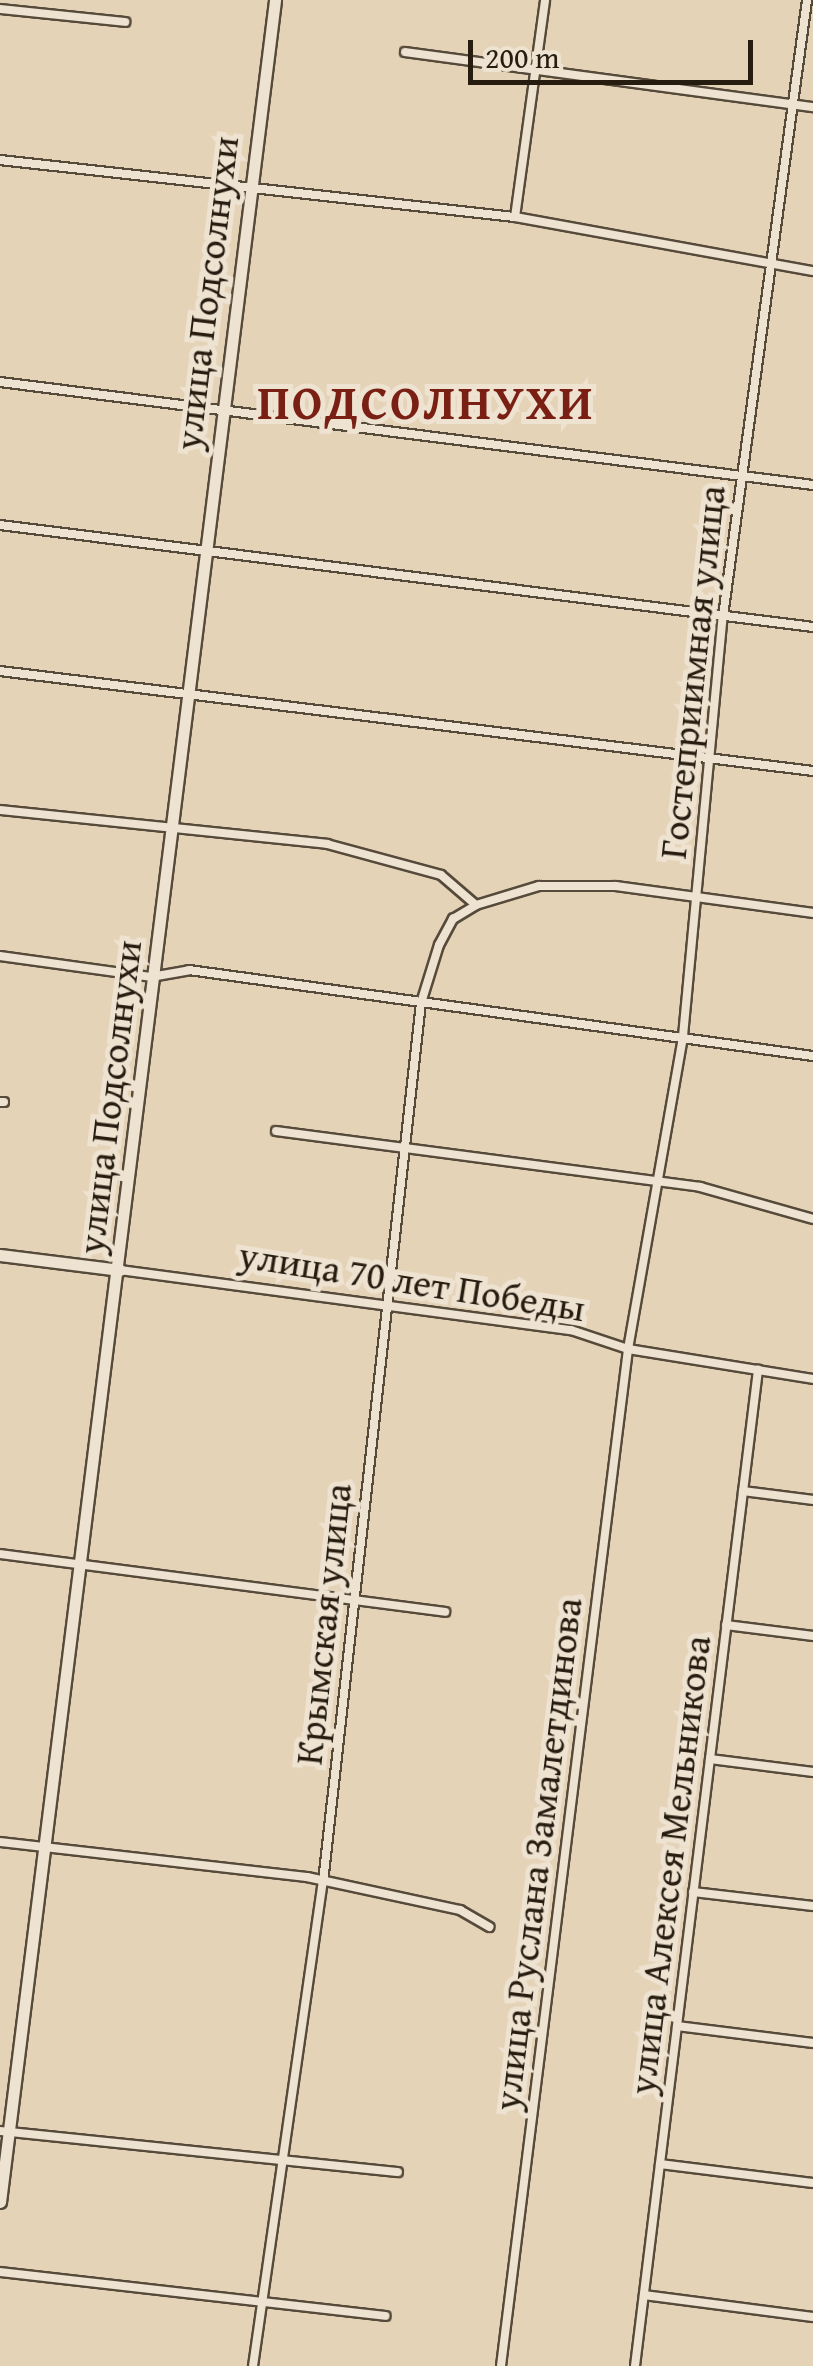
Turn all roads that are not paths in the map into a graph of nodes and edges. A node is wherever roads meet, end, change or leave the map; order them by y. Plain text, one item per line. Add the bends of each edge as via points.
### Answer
1 (275, 0) edge
2 (545, 0) edge
3 (807, 0) edge
4 (0, 4) edge
5 (125, 22) dead end
6 (405, 52) dead end
7 (537, 70) junction
8 (795, 105) junction
9 (813, 107) edge
10 (0, 160) edge
11 (246, 190) junction
12 (515, 217) junction
13 (776, 265) junction
14 (813, 271) edge
15 (0, 382) edge
16 (222, 410) junction
17 (740, 474) junction
18 (813, 485) edge
19 (0, 525) edge
20 (202, 554) junction
21 (723, 616) junction
22 (813, 628) edge
23 (0, 671) edge
24 (184, 694) junction
25 (708, 756) junction
26 (813, 771) edge
27 (0, 810) edge
28 (174, 829) junction
29 (694, 901) junction
30 (476, 905) junction
31 (813, 913) edge
32 (0, 956) edge
33 (152, 977) junction
34 (420, 1003) junction
35 (682, 1036) junction
36 (813, 1056) edge
37 (276, 1131) dead end
38 (401, 1153) junction
39 (653, 1182) junction
40 (813, 1219) edge
41 (0, 1255) edge
42 (120, 1270) junction
43 (388, 1302) junction
44 (628, 1349) junction
45 (758, 1370) junction
46 (813, 1380) edge
47 (743, 1492) junction
48 (813, 1500) edge
49 (0, 1554) edge
50 (82, 1564) junction
51 (354, 1598) junction
52 (445, 1612) dead end
53 (726, 1624) junction
54 (813, 1636) edge
55 (710, 1759) junction
56 (813, 1772) edge
57 (0, 1842) edge
58 (50, 1847) junction
59 (323, 1882) junction
60 (693, 1892) junction
61 (813, 1906) edge
62 (489, 1927) dead end
63 (677, 2026) junction
64 (813, 2043) edge
65 (4, 2131) edge
66 (286, 2156) junction
67 (660, 2164) junction
68 (398, 2172) dead end
69 (813, 2183) edge
70 (0, 2202) edge
71 (0, 2272) edge
72 (644, 2296) junction
73 (260, 2304) junction
74 (385, 2316) dead end
75 (813, 2317) edge
76 (253, 2366) edge
77 (501, 2366) edge
78 (635, 2366) edge

1 - 11 street, улица Подсолнухи
2 - 7 street
3 - 8 street, Гостеприимная улица
4 - 5 street
6 - 7 street
7 - 8 street
7 - 12 street
8 - 9 street
8 - 13 street, Гостеприимная улица
10 - 11 street
11 - 12 street
11 - 16 street, улица Подсолнухи
12 - 13 street
13 - 14 street
13 - 17 street, Гостеприимная улица
15 - 16 street
16 - 17 street
16 - 20 street, улица Подсолнухи
17 - 18 street
17 - 21 street, Гостеприимная улица
19 - 20 street
20 - 21 street
20 - 24 street, улица Подсолнухи
21 - 22 street
21 - 25 street, Гостеприимная улица
23 - 24 street
24 - 25 street
24 - 28 street, улица Подсолнухи
25 - 26 street
25 - 29 street, Гостеприимная улица
27 - 28 street
28 - 30 street via 328,844 441,875
28 - 33 street, улица Подсолнухи
29 - 30 street via 616,886 540,886
29 - 31 street
29 - 35 street, Гостеприимная улица
30 - 34 street, Крымская улица via 453,920
32 - 33 street
33 - 34 street via 188,970
33 - 42 street, улица Подсолнухи
34 - 35 street
34 - 38 street, Крымская улица
35 - 36 street
35 - 39 street, Гостеприимная улица
37 - 38 street
38 - 39 street via 468,1152
38 - 43 street, Крымская улица
39 - 40 street
39 - 44 street, Гостеприимная улица
41 - 42 street, улица 70 лет Победы
42 - 43 street, улица 70 лет Победы
42 - 50 street, улица Подсолнухи
43 - 44 street, улица 70 лет Победы via 571,1330
43 - 51 street, Крымская улица
44 - 45 street, улица 70 лет Победы
44 - 77 street, улица Руслана Замалетдинова
45 - 46 street, улица 70 лет Победы
45 - 47 street, улица Алексея Мельникова
47 - 48 street
47 - 53 street, улица Алексея Мельникова
49 - 50 street
50 - 51 street
50 - 58 street, улица Подсолнухи
51 - 52 street
51 - 59 street, Крымская улица
53 - 54 street
53 - 55 street, улица Алексея Мельникова
55 - 56 street
55 - 60 street, улица Алексея Мельникова
57 - 58 street
58 - 59 street
58 - 65 street, улица Подсолнухи
59 - 62 street via 460,1910
59 - 66 street, Крымская улица
60 - 61 street
60 - 63 street, улица Алексея Мельникова
63 - 64 street
63 - 67 street, улица Алексея Мельникова
65 - 66 street
65 - 70 street, улица Подсолнухи
66 - 68 street
66 - 73 street, Крымская улица
67 - 69 street
67 - 72 street, улица Алексея Мельникова
71 - 73 street via 134,2280
72 - 75 street
72 - 78 street, улица Алексея Мельникова
73 - 74 street
73 - 76 street, Крымская улица

